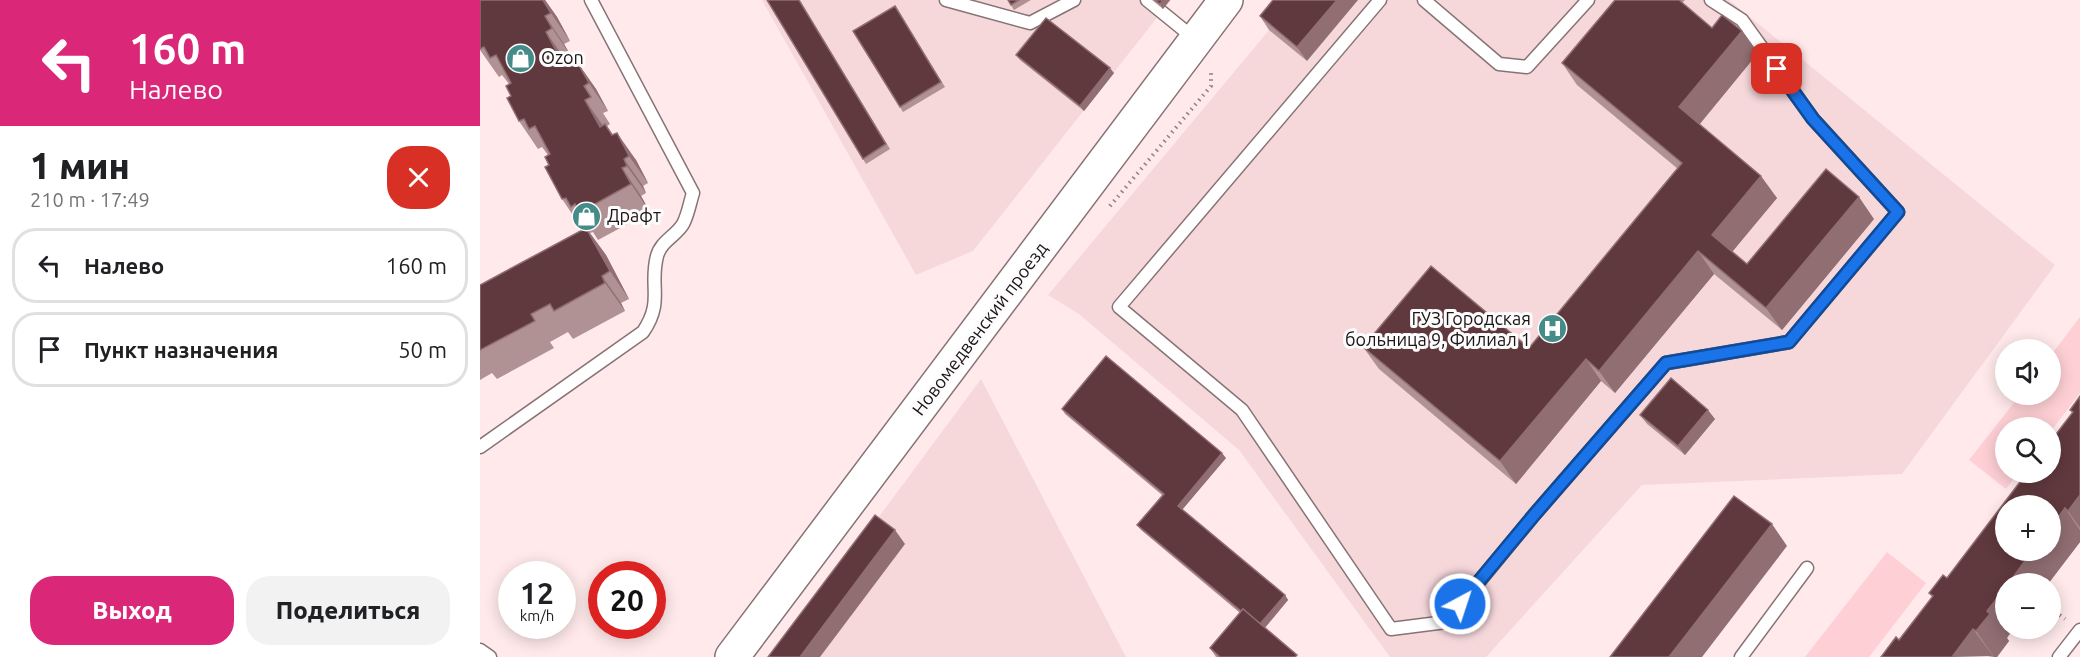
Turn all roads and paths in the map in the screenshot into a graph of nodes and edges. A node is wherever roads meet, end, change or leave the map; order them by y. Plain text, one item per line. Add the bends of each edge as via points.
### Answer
1 (591, 0) edge
2 (946, 0) edge
3 (1074, 0) edge
4 (1147, 0) edge
5 (1226, 0) edge
6 (1380, 0) edge
7 (1424, 0) edge
8 (1588, 0) edge
9 (1711, 0) edge
10 (1196, 40) junction
11 (480, 447) edge
12 (1807, 568) dead end
13 (2080, 630) edge
14 (480, 650) edge
15 (490, 657) edge
16 (732, 657) edge
17 (1741, 657) edge
18 (2059, 657) edge

1 - 11 lane via 693,193 682,224 657,255 655,307 643,332
2 - 3 lane via 1030,23
4 - 10 lane
5 - 10 street, Новомедвенский проезд
6 - 9 lane via 1119,307 1242,410 1391,629 1446,622 1666,363 1789,342 1898,212 1813,119 1742,20
7 - 8 lane via 1499,64 1527,67
10 - 16 street, Новомедвенский проезд
12 - 17 lane
13 - 18 lane
14 - 15 lane

